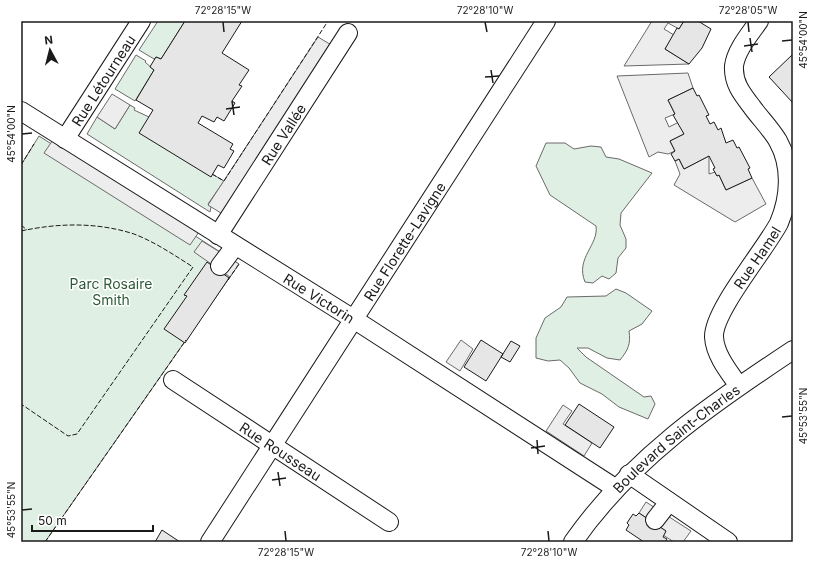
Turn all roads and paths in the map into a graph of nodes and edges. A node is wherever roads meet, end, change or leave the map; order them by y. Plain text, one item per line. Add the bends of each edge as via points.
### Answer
1 (141, 21) edge
2 (546, 21) edge
3 (758, 21) edge
4 (348, 33) dead end
5 (21, 111) edge
6 (65, 139) junction
7 (218, 235) junction
8 (236, 246) junction
9 (220, 266) dead end
10 (355, 320) junction
11 (793, 350) edge
12 (173, 380) dead end
13 (739, 386) junction
14 (273, 445) junction
15 (629, 474) junction
16 (615, 488) junction
17 (669, 502) junction
18 (655, 520) dead end
19 (389, 522) dead end
20 (210, 542) edge
21 (573, 542) edge
22 (728, 542) edge

1 - 6 street, Rue Létourneau
2 - 10 street, Rue Florette-Lavigne
3 - 13 street, Rue Hamel via 737,55 734,76 741,93 778,141 786,165 788,186 784,211 779,223 725,305 714,328 716,347
4 - 7 street, Rue Vallée
5 - 6 street, Rue Victorin
6 - 7 street, Rue Victorin
7 - 8 street, Rue Victorin
8 - 9 street
8 - 10 street, Rue Victorin
10 - 14 street, Rue Florette-Lavigne
10 - 16 street, Rue Victorin
11 - 13 street, Boulevard Saint-Charles
12 - 14 street, Rue Rousseau
13 - 15 street, Boulevard Saint-Charles via 668,440
14 - 19 street, Rue Rousseau
14 - 20 street, Rue Florette-Lavigne
15 - 16 street, Boulevard Saint-Charles
15 - 17 street
16 - 21 street, Boulevard Saint-Charles
17 - 18 street
17 - 22 street

